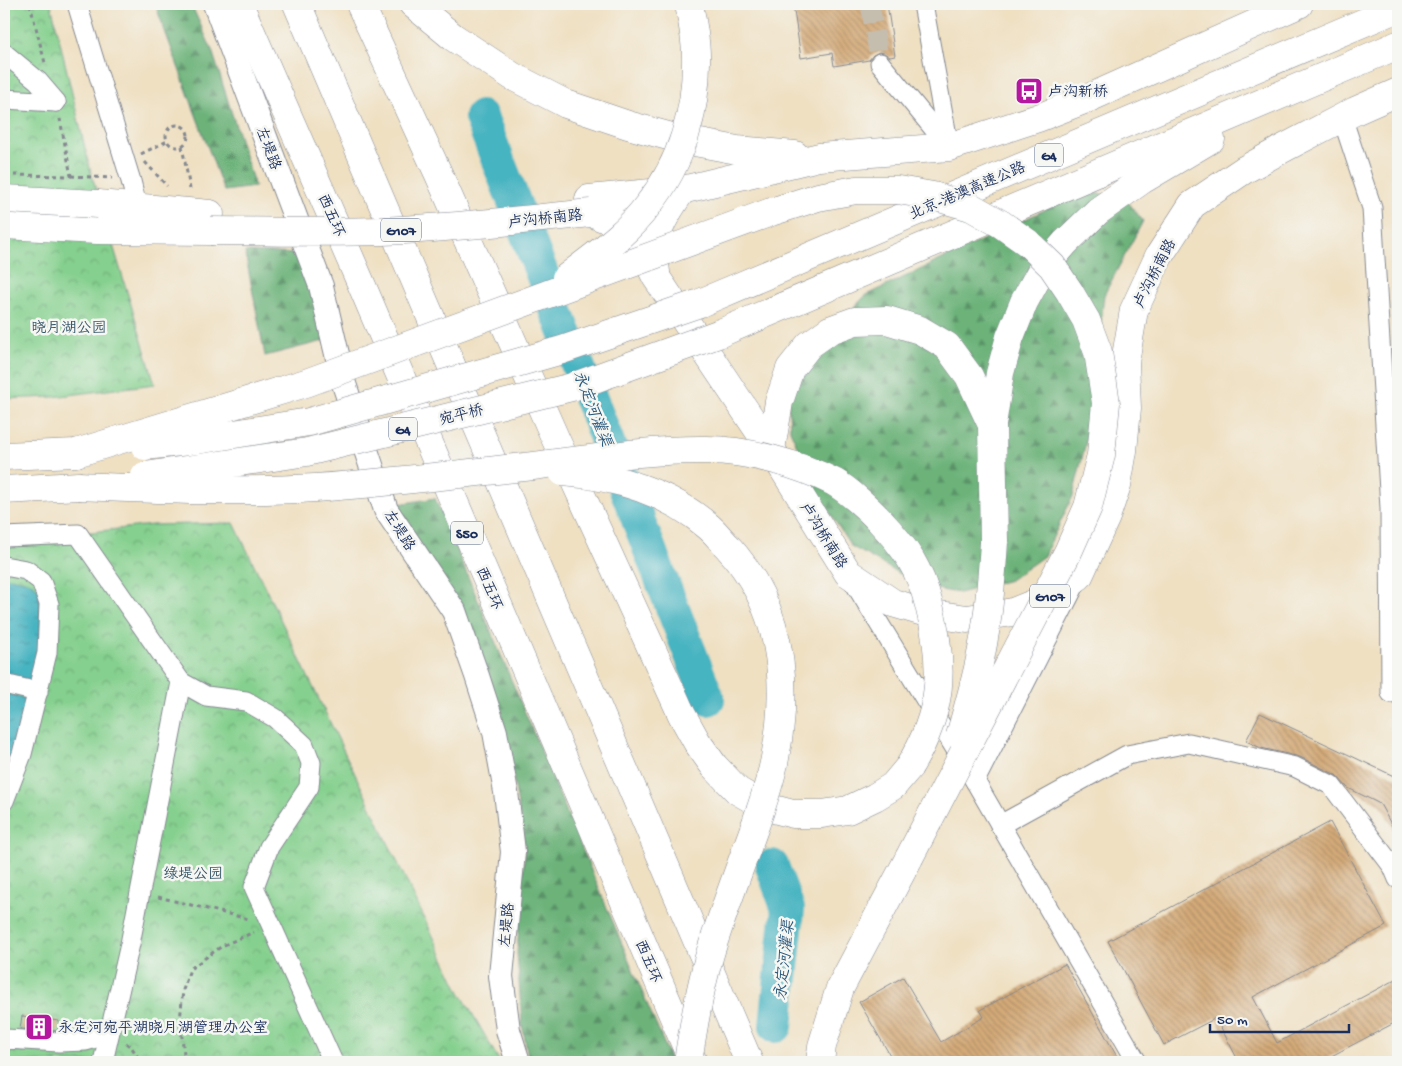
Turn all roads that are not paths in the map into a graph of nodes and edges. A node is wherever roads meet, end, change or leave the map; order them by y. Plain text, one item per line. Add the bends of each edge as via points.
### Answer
1 (77, 4) edge
2 (215, 4) edge
3 (239, 4) edge
4 (297, 4) edge
5 (360, 4) edge
6 (413, 4) edge
7 (689, 4) edge
8 (923, 4) edge
9 (1299, 4) edge
10 (1398, 8) edge
11 (1398, 45) edge
12 (4, 53) edge
13 (880, 63) tunnel mouth
14 (1301, 85) junction
15 (1398, 92) edge
16 (4, 99) edge
17 (1342, 117) junction
18 (949, 147) junction
19 (819, 157) junction
20 (682, 190) junction
21 (4, 199) edge
22 (590, 206) junction
23 (140, 219) junction
24 (4, 225) edge
25 (656, 277) junction
26 (546, 294) junction
27 (992, 425) junction
28 (771, 449) junction
29 (76, 453) junction
30 (4, 456) edge
31 (514, 468) junction
32 (79, 486) junction
33 (4, 490) edge
34 (4, 537) edge
35 (4, 566) edge
36 (848, 573) junction
37 (1079, 576) junction
38 (181, 682) junction
39 (4, 684) edge
40 (38, 692) junction
41 (1391, 693) dead end
42 (962, 781) junction
43 (4, 798) edge
44 (1000, 825) junction
45 (1398, 878) edge
46 (109, 1034) junction
47 (4, 1042) edge
48 (103, 1062) edge
49 (333, 1062) edge
50 (518, 1062) edge
51 (688, 1062) edge
52 (693, 1062) edge
53 (749, 1062) edge
54 (820, 1062) edge
55 (1137, 1062) edge

1 - 23 street
2 - 50 main road, 左堤路 via 320,286 344,384 386,510 454,611 495,732 513,852 501,976 508,1030
3 - 52 highway, 西五环 / S50
4 - 53 highway
5 - 31 highway, bridge via 439,175 560,448 682,715 714,766 738,791 766,807 793,814 848,810 893,786 909,767 932,720 939,682 934,624 925,587 912,560 893,534 836,483 790,464 739,452 708,450 654,452
6 - 19 highway via 453,37 505,71 566,104 679,139 737,150
7 - 26 highway, bridge via 694,28 696,85 691,116 669,175 648,206 623,232
8 - 18 street
9 - 18 highway, 卢沟桥南路 / G107 via 1089,98
10 - 29 highway, 北京-港澳高速公路 / G4, bridge via 700,303 562,350 309,422 197,440
11 - 14 highway, G4
12 - 16 street via 38,81 56,102
13 - 18 street
14 - 27 highway via 1142,180 1098,211 1065,243 1041,271 1013,328 1000,373
14 - 32 highway, 宛平桥 / G4, bridge via 718,334 572,387 317,450
15 - 17 highway, 卢沟桥南路 / G107
17 - 37 highway, 卢沟桥南路 / G107 via 1244,170 1192,205 1159,256 1134,310 1125,362 1127,408 1117,485
17 - 41 street via 1372,208 1390,508
18 - 19 highway, 卢沟桥南路 / G107
19 - 20 highway, 卢沟桥南路 / G107
20 - 22 highway, 卢沟桥南路 / G107
20 - 25 highway via 658,231 653,250
21 - 23 highway, 卢沟桥南路 / G107, bridge via 98,204
22 - 23 highway, 卢沟桥南路 / G107, bridge via 481,225 381,231 295,232 210,222
22 - 25 highway, 卢沟桥南路 / G107 via 619,224 638,241
23 - 24 highway, 卢沟桥南路 / G107 via 97,230
25 - 28 highway, 卢沟桥南路 / G107
26 - 29 highway, bridge via 306,383
26 - 42 highway, bridge via 771,212 818,197 856,190 898,190 971,207 1008,228 1052,266 1086,320 1098,352 1106,403 1101,455 1088,507
27 - 28 highway via 969,376 947,346 920,330 888,320 855,320 830,330 809,345 790,369 779,402
27 - 42 highway, bridge via 994,542 991,588 974,684
28 - 36 highway, 卢沟桥南路 / G107
29 - 30 highway, G4
31 - 32 highway, bridge via 314,488 198,490
31 - 51 highway, bridge via 582,474 629,484 675,503 709,527 740,560 759,590 771,619 779,651 782,685 775,760 713,942 700,991
32 - 33 highway, G4
34 - 38 street via 78,534
35 - 40 street via 26,570 41,581 49,604 47,653
36 - 37 highway, 卢沟桥南路 / G107 via 893,602 927,614 967,619 1013,612 1043,600
36 - 42 street
37 - 42 street
38 - 46 street via 130,944
38 - 49 street via 206,696 246,701 275,718 304,746 310,763 309,786 269,848 254,887
39 - 40 street
40 - 43 street via 22,754
42 - 44 street
42 - 54 highway, bridge via 909,858 840,988
44 - 45 street via 1127,755 1189,743 1295,767 1331,785
44 - 55 street
46 - 47 street via 86,1041 6,1039
46 - 48 street

